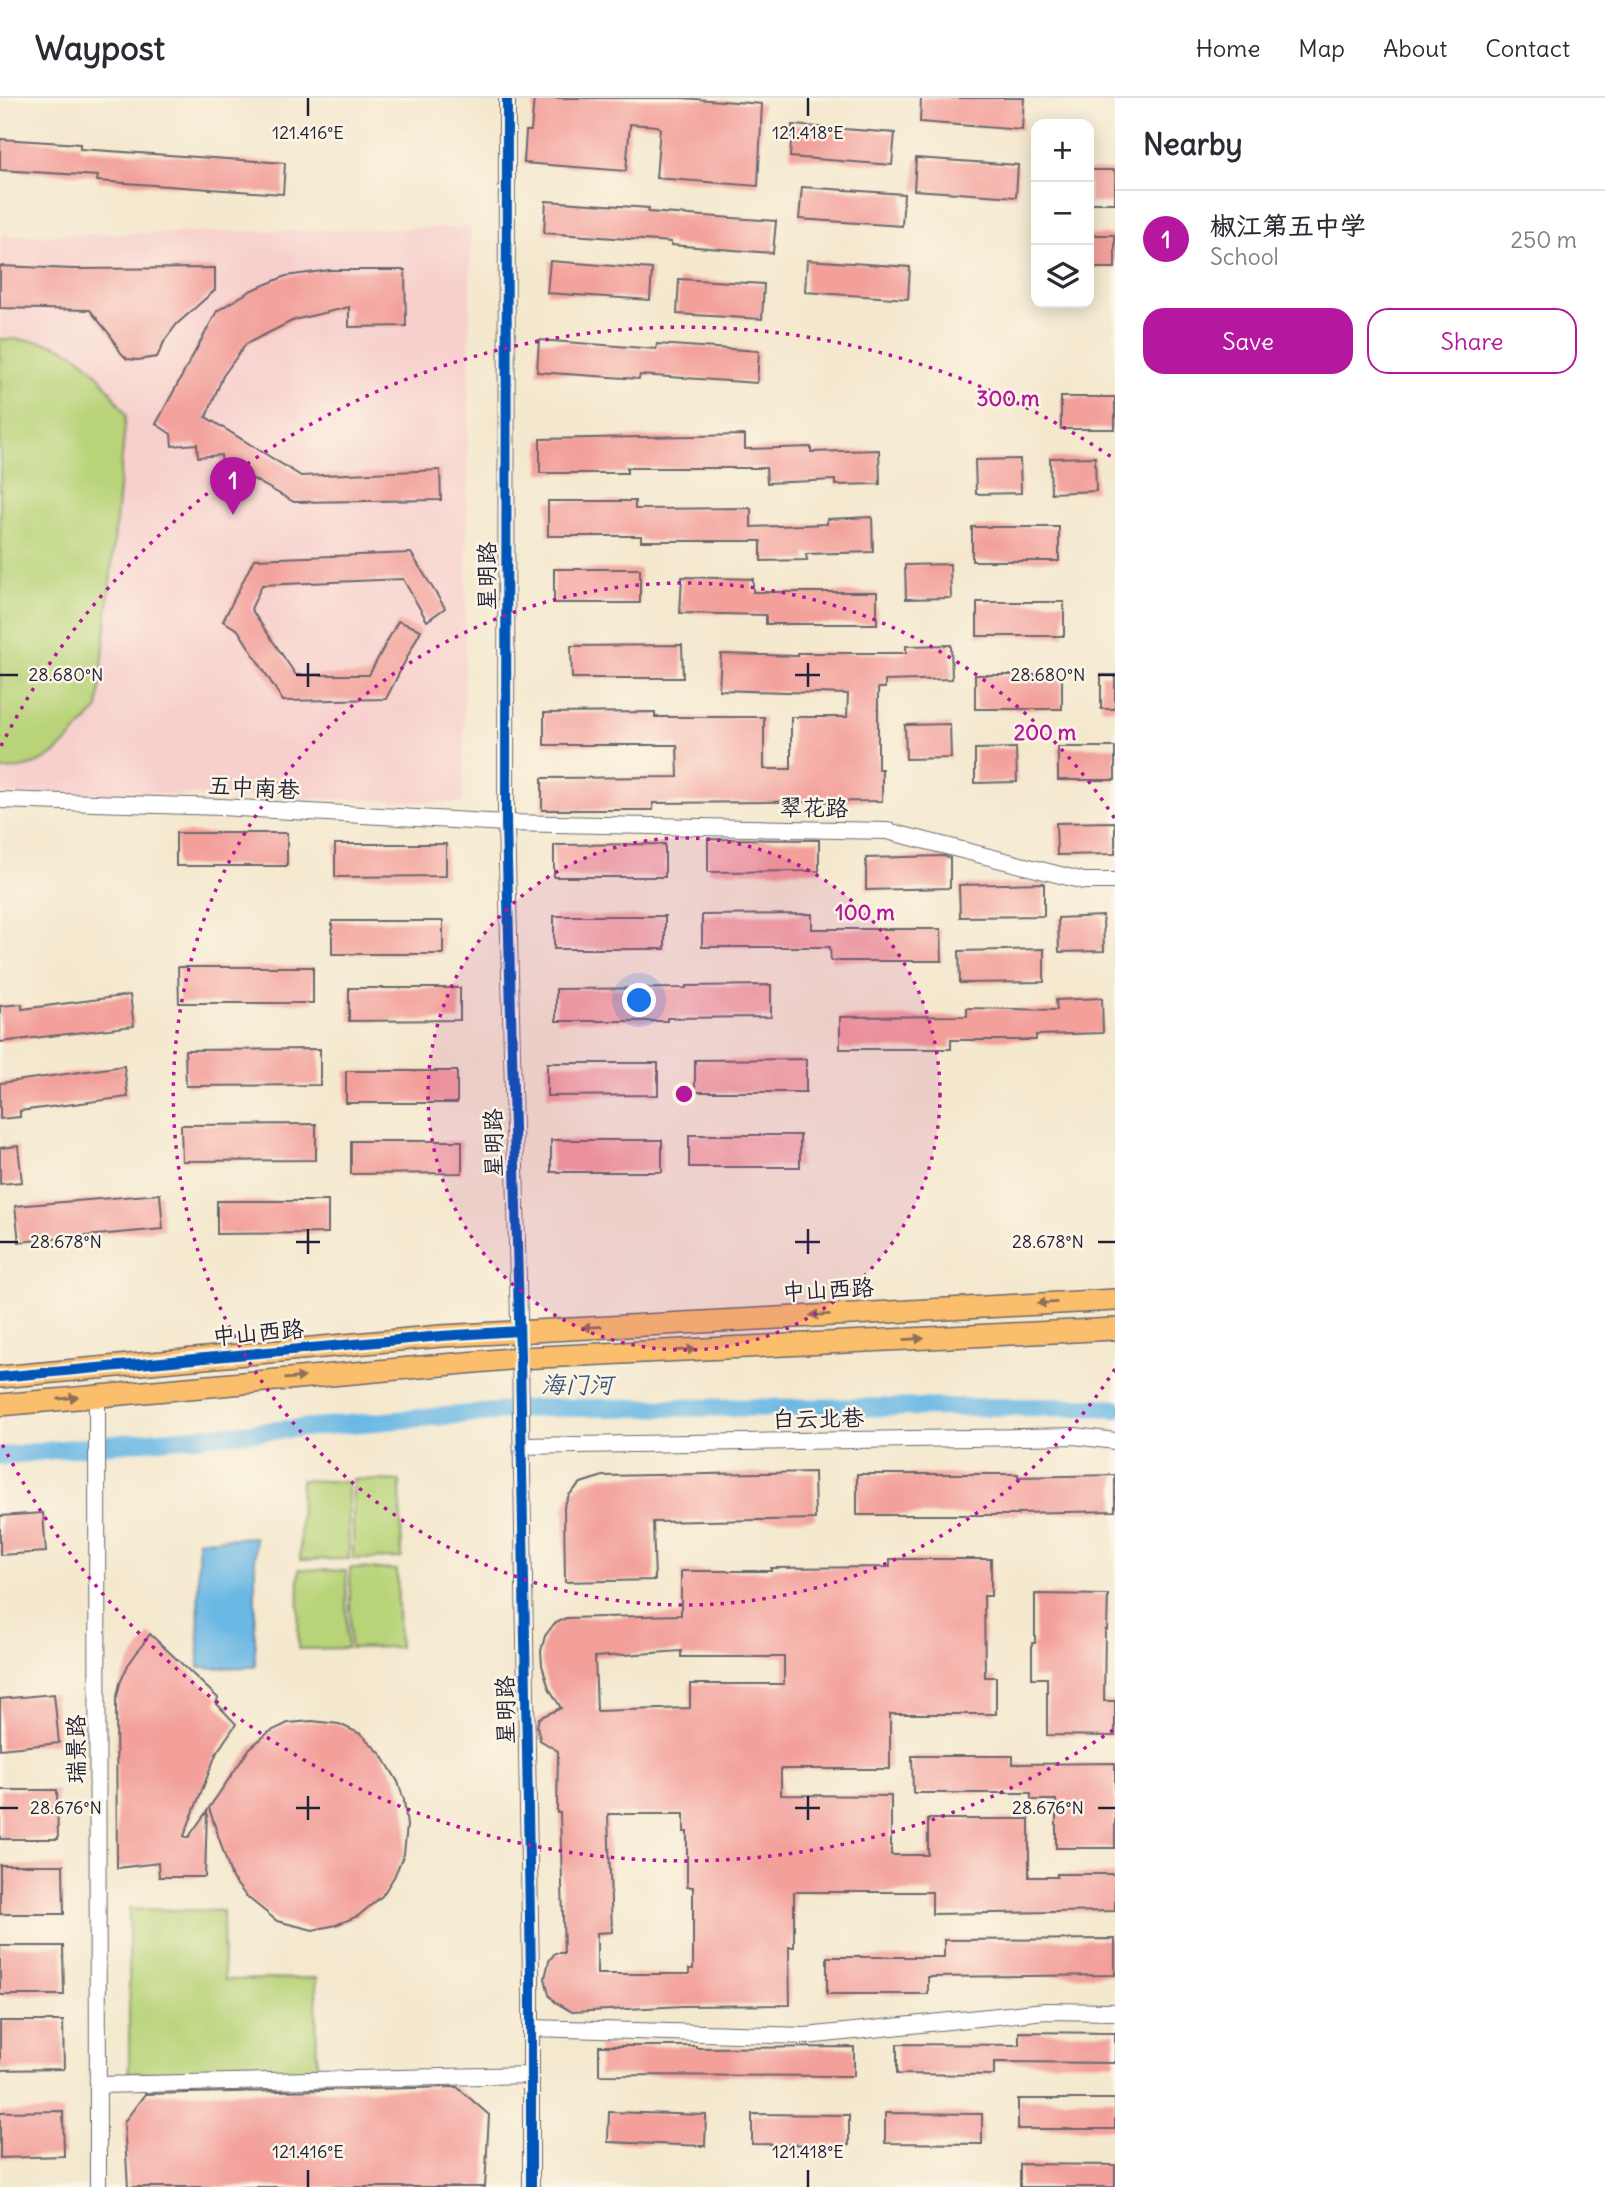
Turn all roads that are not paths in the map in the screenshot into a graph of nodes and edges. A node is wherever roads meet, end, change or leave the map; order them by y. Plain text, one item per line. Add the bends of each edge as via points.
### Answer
1 (507, 98) edge
2 (0, 800) edge
3 (506, 823) junction
4 (1115, 881) edge
5 (1115, 1300) edge
6 (1115, 1329) edge
7 (519, 1331) junction
8 (520, 1365) junction
9 (0, 1377) edge
10 (97, 1395) junction
11 (0, 1405) edge
12 (1115, 1441) edge
13 (522, 1446) junction
14 (1115, 2012) edge
15 (531, 2028) junction
16 (531, 2075) junction
17 (98, 2085) junction
18 (98, 2187) edge
19 (531, 2187) edge

1 - 3 street, 星明路
2 - 3 street, 五中南巷
3 - 4 street, 翠花路 via 887,831 1084,881
3 - 7 street, 星明路
5 -> 7 main road, 中山西路
8 -> 6 main road
7 - 8 street, 星明路
7 - 9 main road, 中山西路
10 -> 8 main road
8 - 13 street, 星明路
11 -> 10 main road
10 - 17 street, 瑞景路
12 - 13 street, 白云北巷 via 1075,1436
13 - 15 street, 星明路
14 - 15 street via 1045,2011 806,2036
15 - 16 street, 星明路
16 - 17 street
16 - 19 street, 星明路
17 - 18 street, 瑞景路

